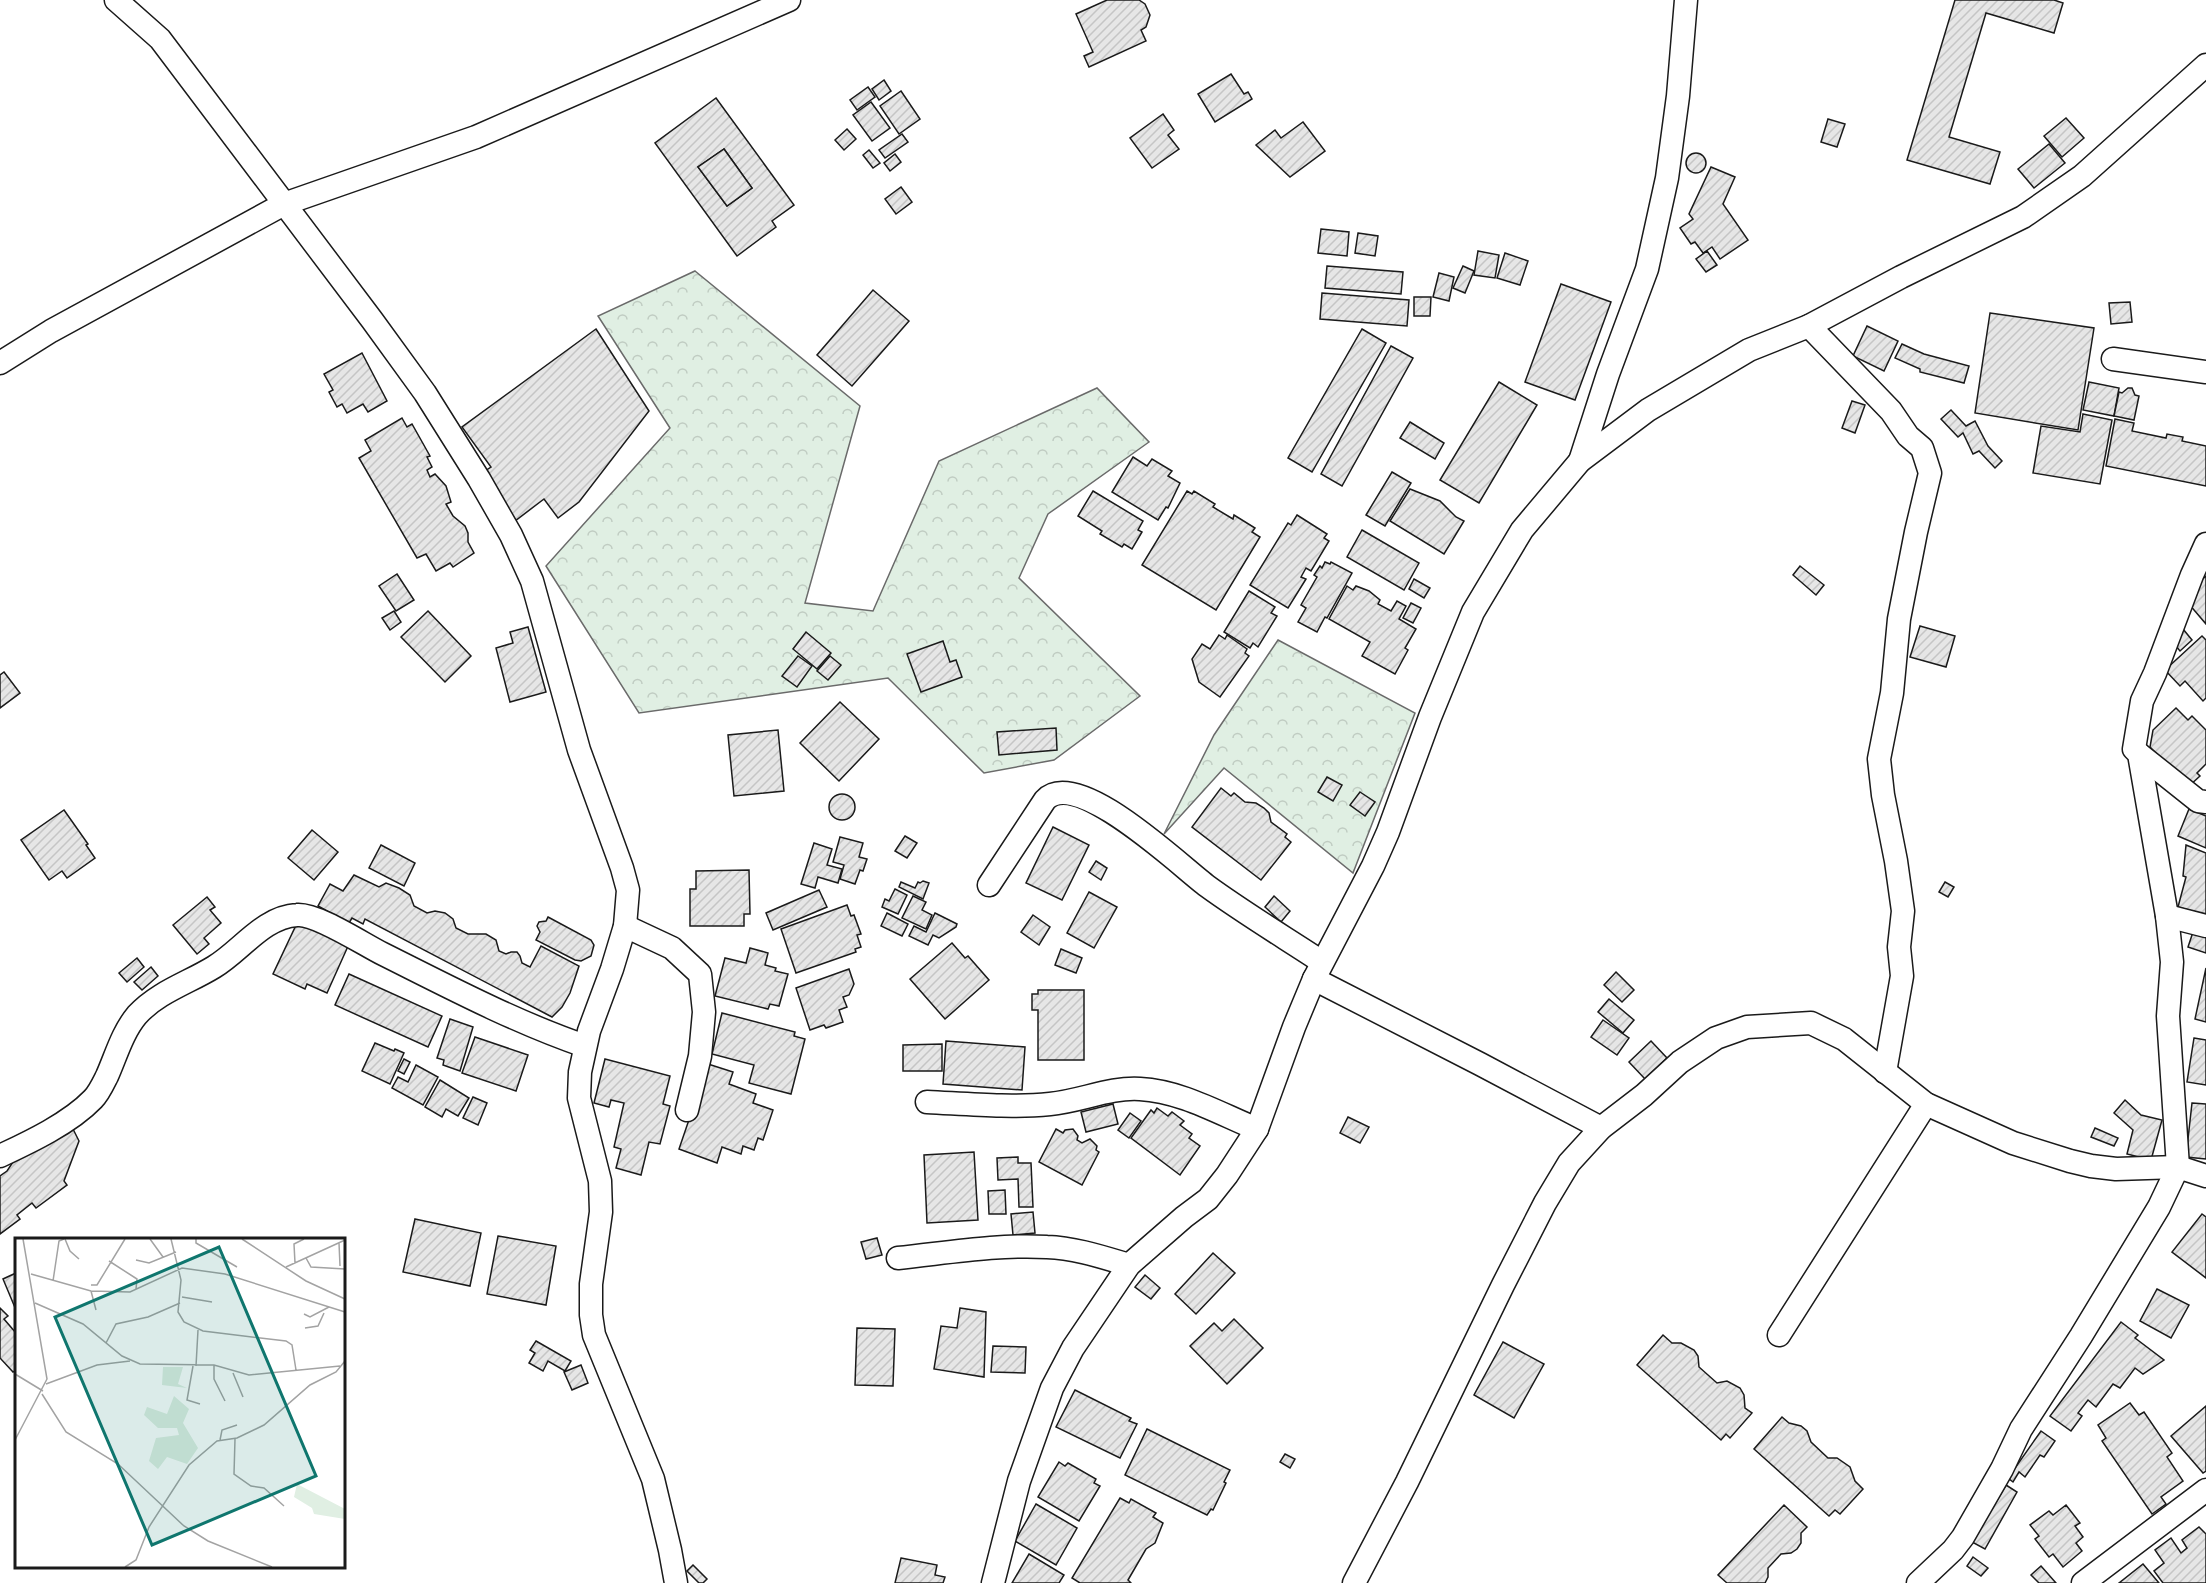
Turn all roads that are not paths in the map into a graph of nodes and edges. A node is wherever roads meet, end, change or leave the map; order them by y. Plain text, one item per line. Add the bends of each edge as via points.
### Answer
1 (116, 0) edge
2 (789, 0) edge
3 (1686, 0) edge
4 (2206, 65) edge
5 (284, 204) junction
6 (1809, 326) junction
7 (2112, 359) dead end
8 (0, 363) edge
9 (2206, 372) edge
10 (1580, 461) junction
11 (2206, 544) edge
12 (2139, 754) junction
13 (2206, 802) edge
14 (989, 885) dead end
15 (2167, 916) junction
16 (625, 926) junction
17 (2206, 926) edge
18 (1318, 971) junction
19 (585, 1046) junction
20 (1885, 1072) junction
21 (927, 1102) dead end
22 (1926, 1104) junction
23 (687, 1110) dead end
24 (1601, 1128) junction
25 (1257, 1129) junction
26 (0, 1156) edge
27 (2178, 1167) junction
28 (2206, 1176) edge
29 (898, 1258) dead end
30 (1129, 1265) junction
31 (1779, 1335) dead end
32 (2206, 1490) edge
33 (676, 1583) edge
34 (993, 1583) edge
35 (1354, 1583) edge
36 (1918, 1583) edge
37 (2082, 1583) edge

1 - 5 street via 160,39
2 - 5 street via 476,137
3 - 10 street via 1667,178 1647,269
4 - 6 street via 2082,176 2046,202
5 - 8 street via 51,331
5 - 16 street via 425,393 512,535 532,581 579,750 622,868 628,890
6 - 10 street via 1749,350 1685,387
6 - 20 street via 1922,448 1930,473 1899,620 1892,693 1879,759 1903,911 1899,947 1902,976
7 - 9 street
10 - 18 street via 1522,530 1473,612 1388,832
11 - 12 street via 2142,700 2134,739 2134,749
12 - 13 street via 2198,801
12 - 15 street
14 - 18 street via 1045,800 1061,792 1119,816
15 - 17 street
15 - 27 street via 2172,962 2168,1016
16 - 19 street
16 - 23 street via 672,948 700,974 704,1012 700,1056
18 - 24 street
18 - 25 street
19 - 26 street via 499,1011 312,916 297,914 262,928 213,968 155,1000 137,1016 122,1039 94,1098 79,1111
19 - 33 street via 579,1098 600,1181 601,1212 591,1284 594,1335 653,1479
20 - 22 street
20 - 24 street via 1844,1040 1811,1023 1747,1027 1716,1038 1680,1062
21 - 25 street via 1051,1104 1118,1089 1141,1089 1185,1099
22 - 27 street via 2013,1143 2070,1161 2116,1169
22 - 31 street
24 - 35 street via 1569,1163 1545,1203
25 - 30 street via 1208,1198
27 - 28 street
27 - 36 street via 2159,1207 2022,1429 1963,1537
29 - 30 street via 1049,1247
30 - 34 street via 1073,1348 1052,1388 1019,1481
32 - 37 street

